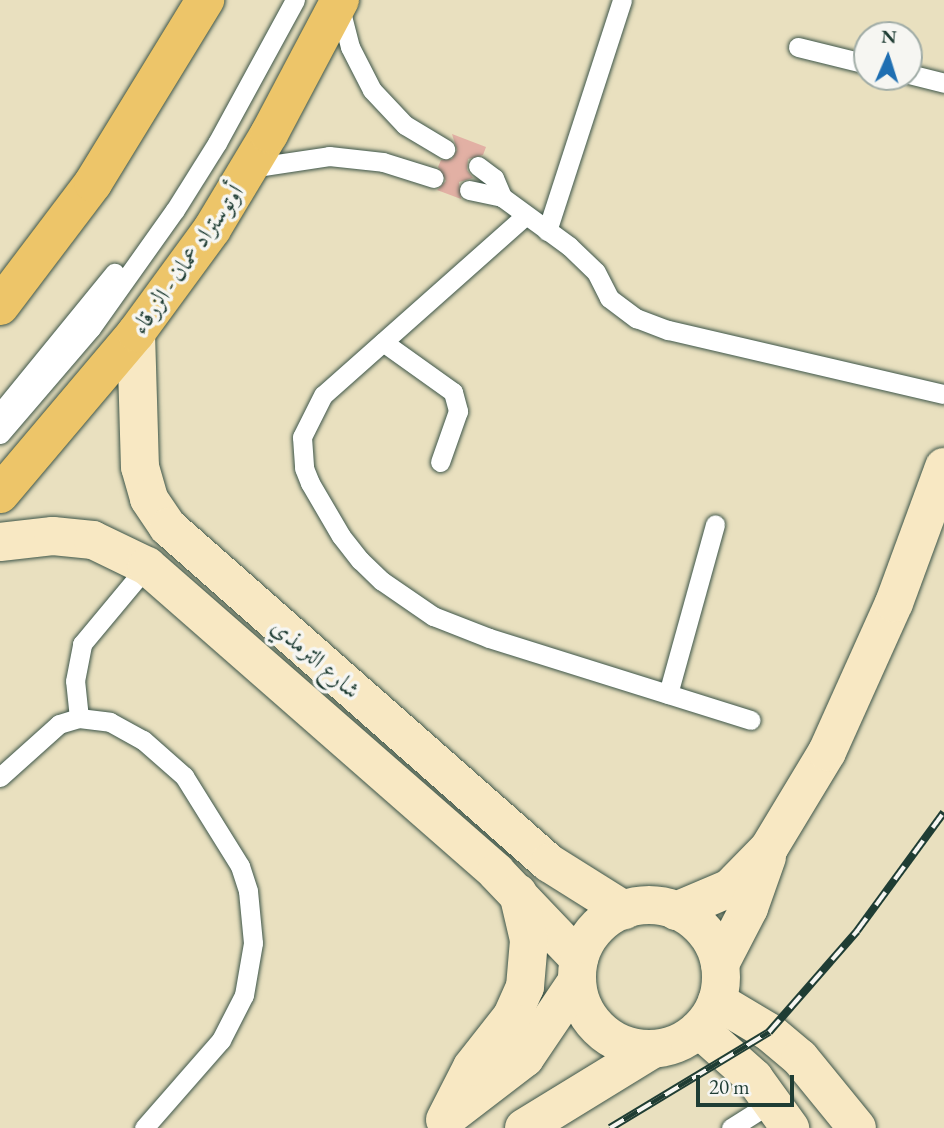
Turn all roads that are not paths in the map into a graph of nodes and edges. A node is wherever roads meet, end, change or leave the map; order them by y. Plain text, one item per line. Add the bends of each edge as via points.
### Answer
1 (205, 0) edge
2 (281, 0) edge
3 (295, 0) edge
4 (622, 0) edge
5 (340, 1) edge
6 (798, 47) dead end
7 (853, 61) edge
8 (923, 78) edge
9 (944, 83) edge
10 (445, 149) dead end
11 (478, 166) dead end
12 (249, 168) junction
13 (434, 177) dead end
14 (469, 190) dead end
15 (502, 197) junction
16 (526, 215) junction
17 (547, 231) junction
18 (0, 306) edge
19 (136, 333) junction
20 (383, 342) junction
21 (944, 394) edge
22 (0, 413) edge
23 (0, 434) edge
24 (440, 462) dead end
25 (944, 467) edge
26 (0, 494) edge
27 (715, 524) dead end
28 (0, 542) edge
29 (147, 566) junction
30 (668, 694) junction
31 (79, 718) junction
32 (750, 720) dead end
33 (0, 777) edge
34 (769, 848) junction
35 (517, 892) junction
36 (624, 909) junction
37 (676, 911) junction
38 (720, 964) junction
39 (578, 970) junction
40 (708, 1015) junction
41 (653, 1049) junction
42 (781, 1115) edge
43 (438, 1124) edge
44 (144, 1128) edge
45 (524, 1128) edge
46 (731, 1128) edge
47 (857, 1128) edge

1 - 18 highway via 93,183
2 - 22 lane via 167,198 81,317
3 - 23 lane via 218,143 175,210 91,328
4 - 17 lane
5 - 10 lane via 349,47 372,90 405,125
5 - 12 highway, أوتوستراد عمان - الزرقاء
6 - 7 lane
8 - 9 lane
11 - 15 lane via 494,178
12 - 13 lane via 329,156 383,162
12 - 19 highway, أوتوستراد عمان - الزرقاء via 212,229
14 - 15 lane
15 - 16 lane
16 - 17 lane
16 - 20 lane
17 - 21 lane via 588,262 622,309 652,325
19 - 26 highway, أوتوستراد عمان - الزرقاء
19 - 36 main road, شارع الترمذي via 140,467 149,499 168,527 549,863
20 - 24 lane via 453,391 458,411
20 - 30 lane via 323,395 302,437 304,468 341,536 382,581 433,615 489,638
25 - 34 main road via 894,603 827,752
27 - 30 lane
28 - 29 main road, شارع الترمذي via 83,538 112,546
29 - 31 lane via 82,644 75,681
29 - 35 main road, شارع الترمذي
30 - 32 lane
31 - 33 lane via 51,730
31 - 44 lane via 100,718 119,726 143,740 184,776 229,843 248,891 250,969 234,1019
34 - 37 main road via 730,888
34 - 38 main road via 750,908
35 - 39 main road, شارع الترمذي
35 - 43 main road via 529,940 525,987 512,1016 472,1067
36 - 37 main road via 659,906
36 - 39 main road via 595,929
37 - 38 main road via 705,932
38 - 40 main road
39 - 41 main road via 588,1016 600,1031 625,1045
39 - 43 main road via 525,1058
40 - 41 main road via 685,1040
40 - 42 main road via 733,1056
40 - 47 main road via 769,1032 800,1058
41 - 45 main road
42 - 46 lane

